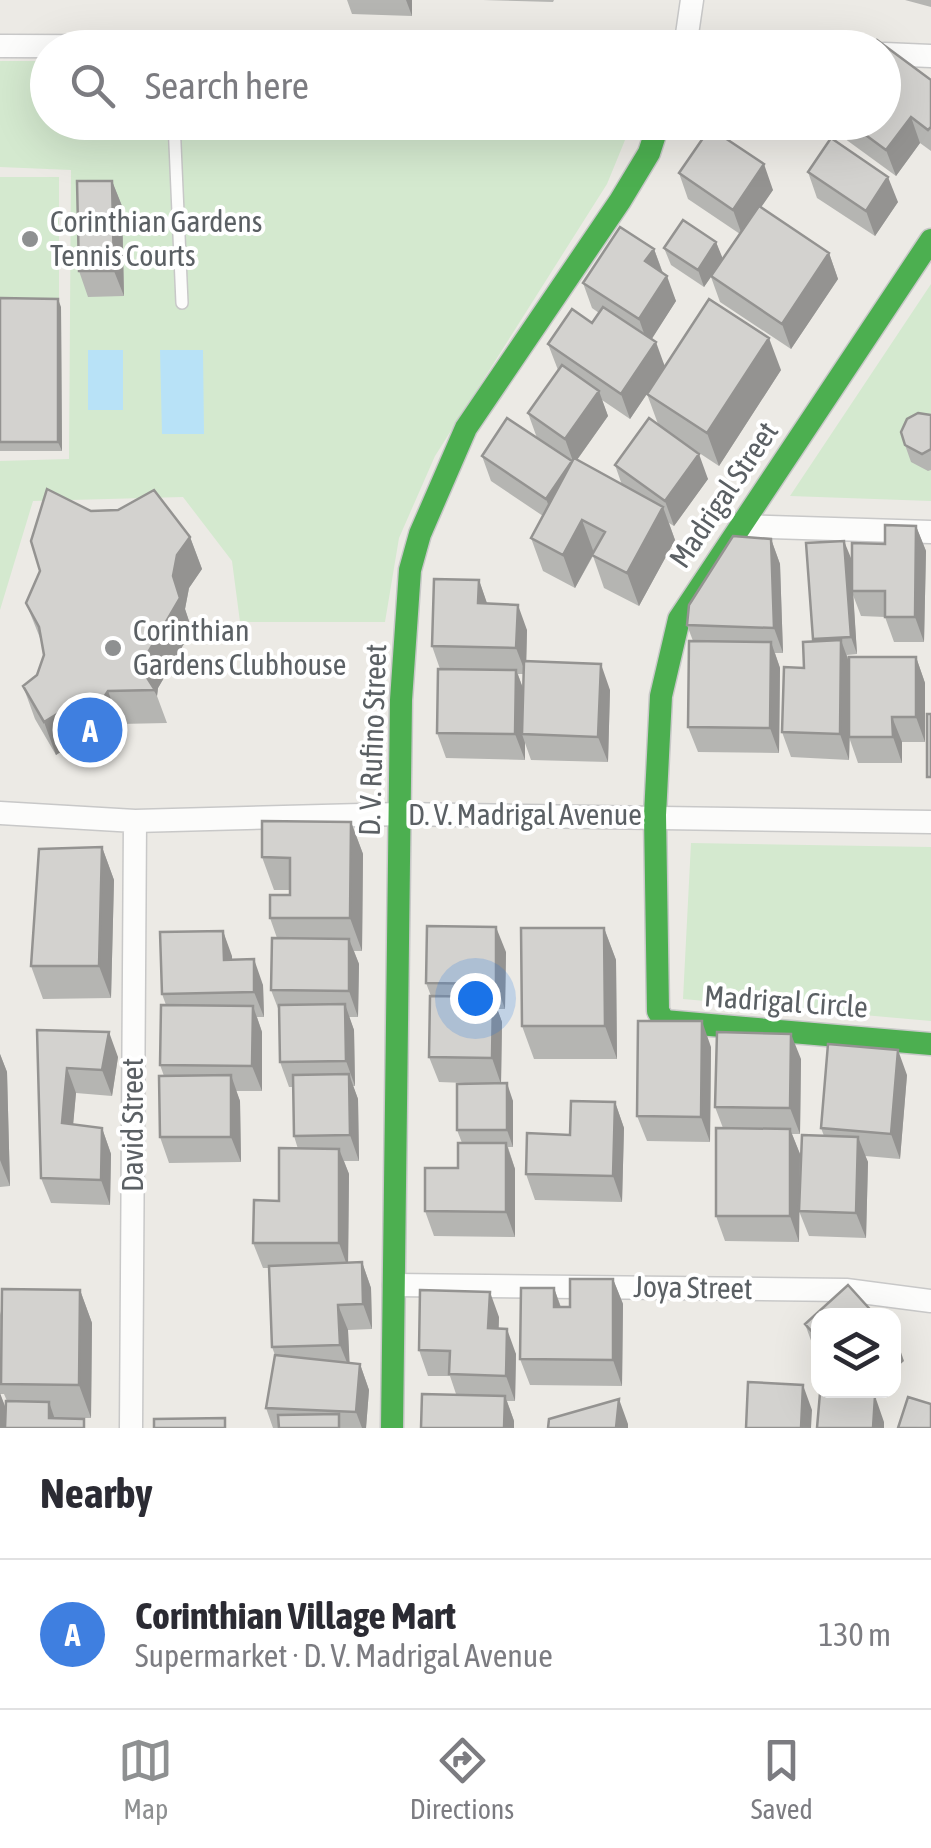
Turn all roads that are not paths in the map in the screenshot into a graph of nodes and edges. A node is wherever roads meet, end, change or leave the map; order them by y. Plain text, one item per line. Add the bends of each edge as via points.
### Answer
1 (692, 0) edge
2 (688, 30) edge
3 (0, 46) edge
4 (30, 46) edge
5 (901, 55) edge
6 (931, 56) edge
7 (175, 140) edge
8 (653, 140) edge
9 (931, 240) edge
10 (182, 303) dead end
11 (742, 526) junction
12 (931, 532) edge
13 (0, 813) edge
14 (400, 814) junction
15 (654, 816) junction
16 (135, 821) junction
17 (931, 822) edge
18 (931, 1044) edge
19 (394, 1285) junction
20 (931, 1300) edge
21 (131, 1428) edge
22 (392, 1428) edge

1 - 2 street
3 - 4 street
5 - 6 street
7 - 10 lane
8 - 14 street, D. V. Rufino Street via 620,200 466,428 420,534 406,626
9 - 11 street, Madrigal Street
11 - 12 street
11 - 15 street, Madrigal Street via 688,600 674,633 660,696
13 - 16 street, D. V. Madrigal Avenue
14 - 15 street, D. V. Madrigal Avenue
14 - 16 street, D. V. Madrigal Avenue
14 - 19 street, D. V. Rufino Street
15 - 17 street, D. V. Madrigal Avenue
15 - 18 street, Madrigal Circle via 658,1011 664,1020
16 - 21 street, David Street
19 - 20 street, Joya Street via 846,1290
19 - 22 street, D. V. Rufino Street

